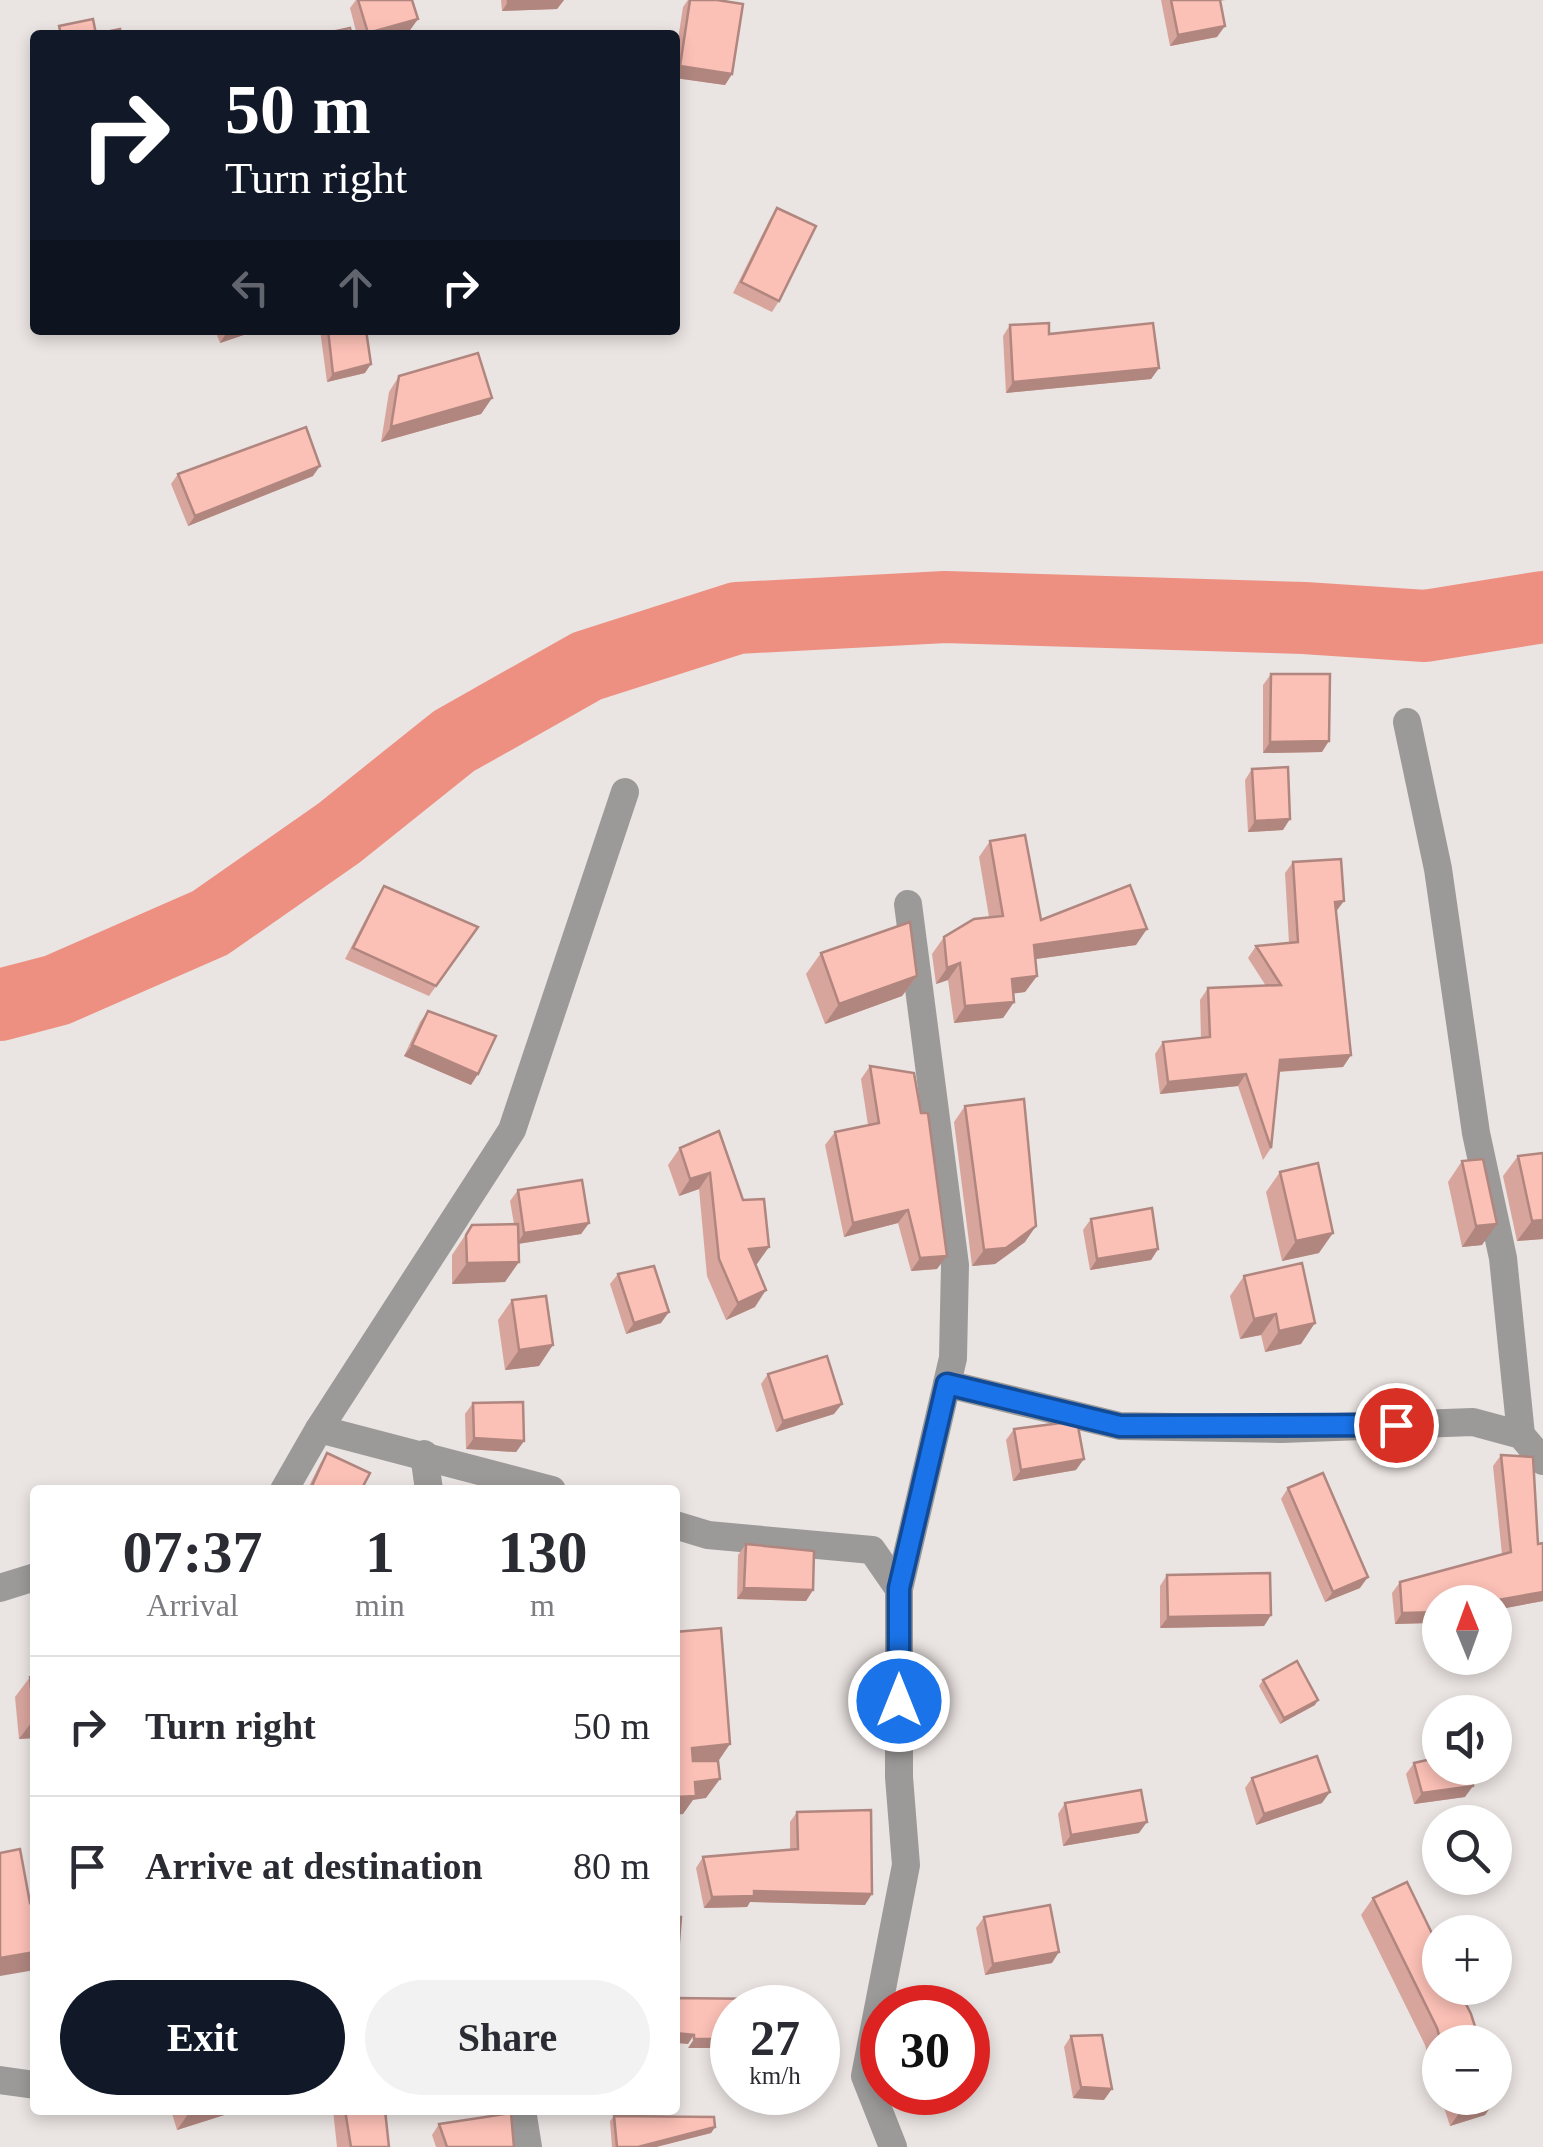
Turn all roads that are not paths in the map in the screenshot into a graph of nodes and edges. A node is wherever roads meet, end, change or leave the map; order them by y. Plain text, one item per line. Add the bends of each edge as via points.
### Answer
1 (1407, 722) dead end
2 (625, 792) dead end
3 (908, 904) dead end
4 (947, 1384) junction
5 (318, 1430) junction
6 (1521, 1435) junction
7 (424, 1454) junction
8 (1543, 1461) edge
9 (287, 1485) edge
10 (428, 1485) edge
11 (534, 1485) edge
12 (680, 1526) edge
13 (30, 1579) edge
14 (0, 1588) edge
15 (899, 1588) junction
16 (523, 2115) edge
17 (528, 2147) edge
18 (893, 2147) edge

1 - 6 street via 1503,1258
2 - 5 street via 512,1130
3 - 4 street via 955,1265
4 - 6 street via 1120,1426 1472,1422
4 - 15 street
5 - 7 street
5 - 9 street
6 - 8 street
7 - 10 street
7 - 11 street
12 - 15 street via 872,1550
13 - 14 street
15 - 18 street via 906,1865 865,2076
16 - 17 street

